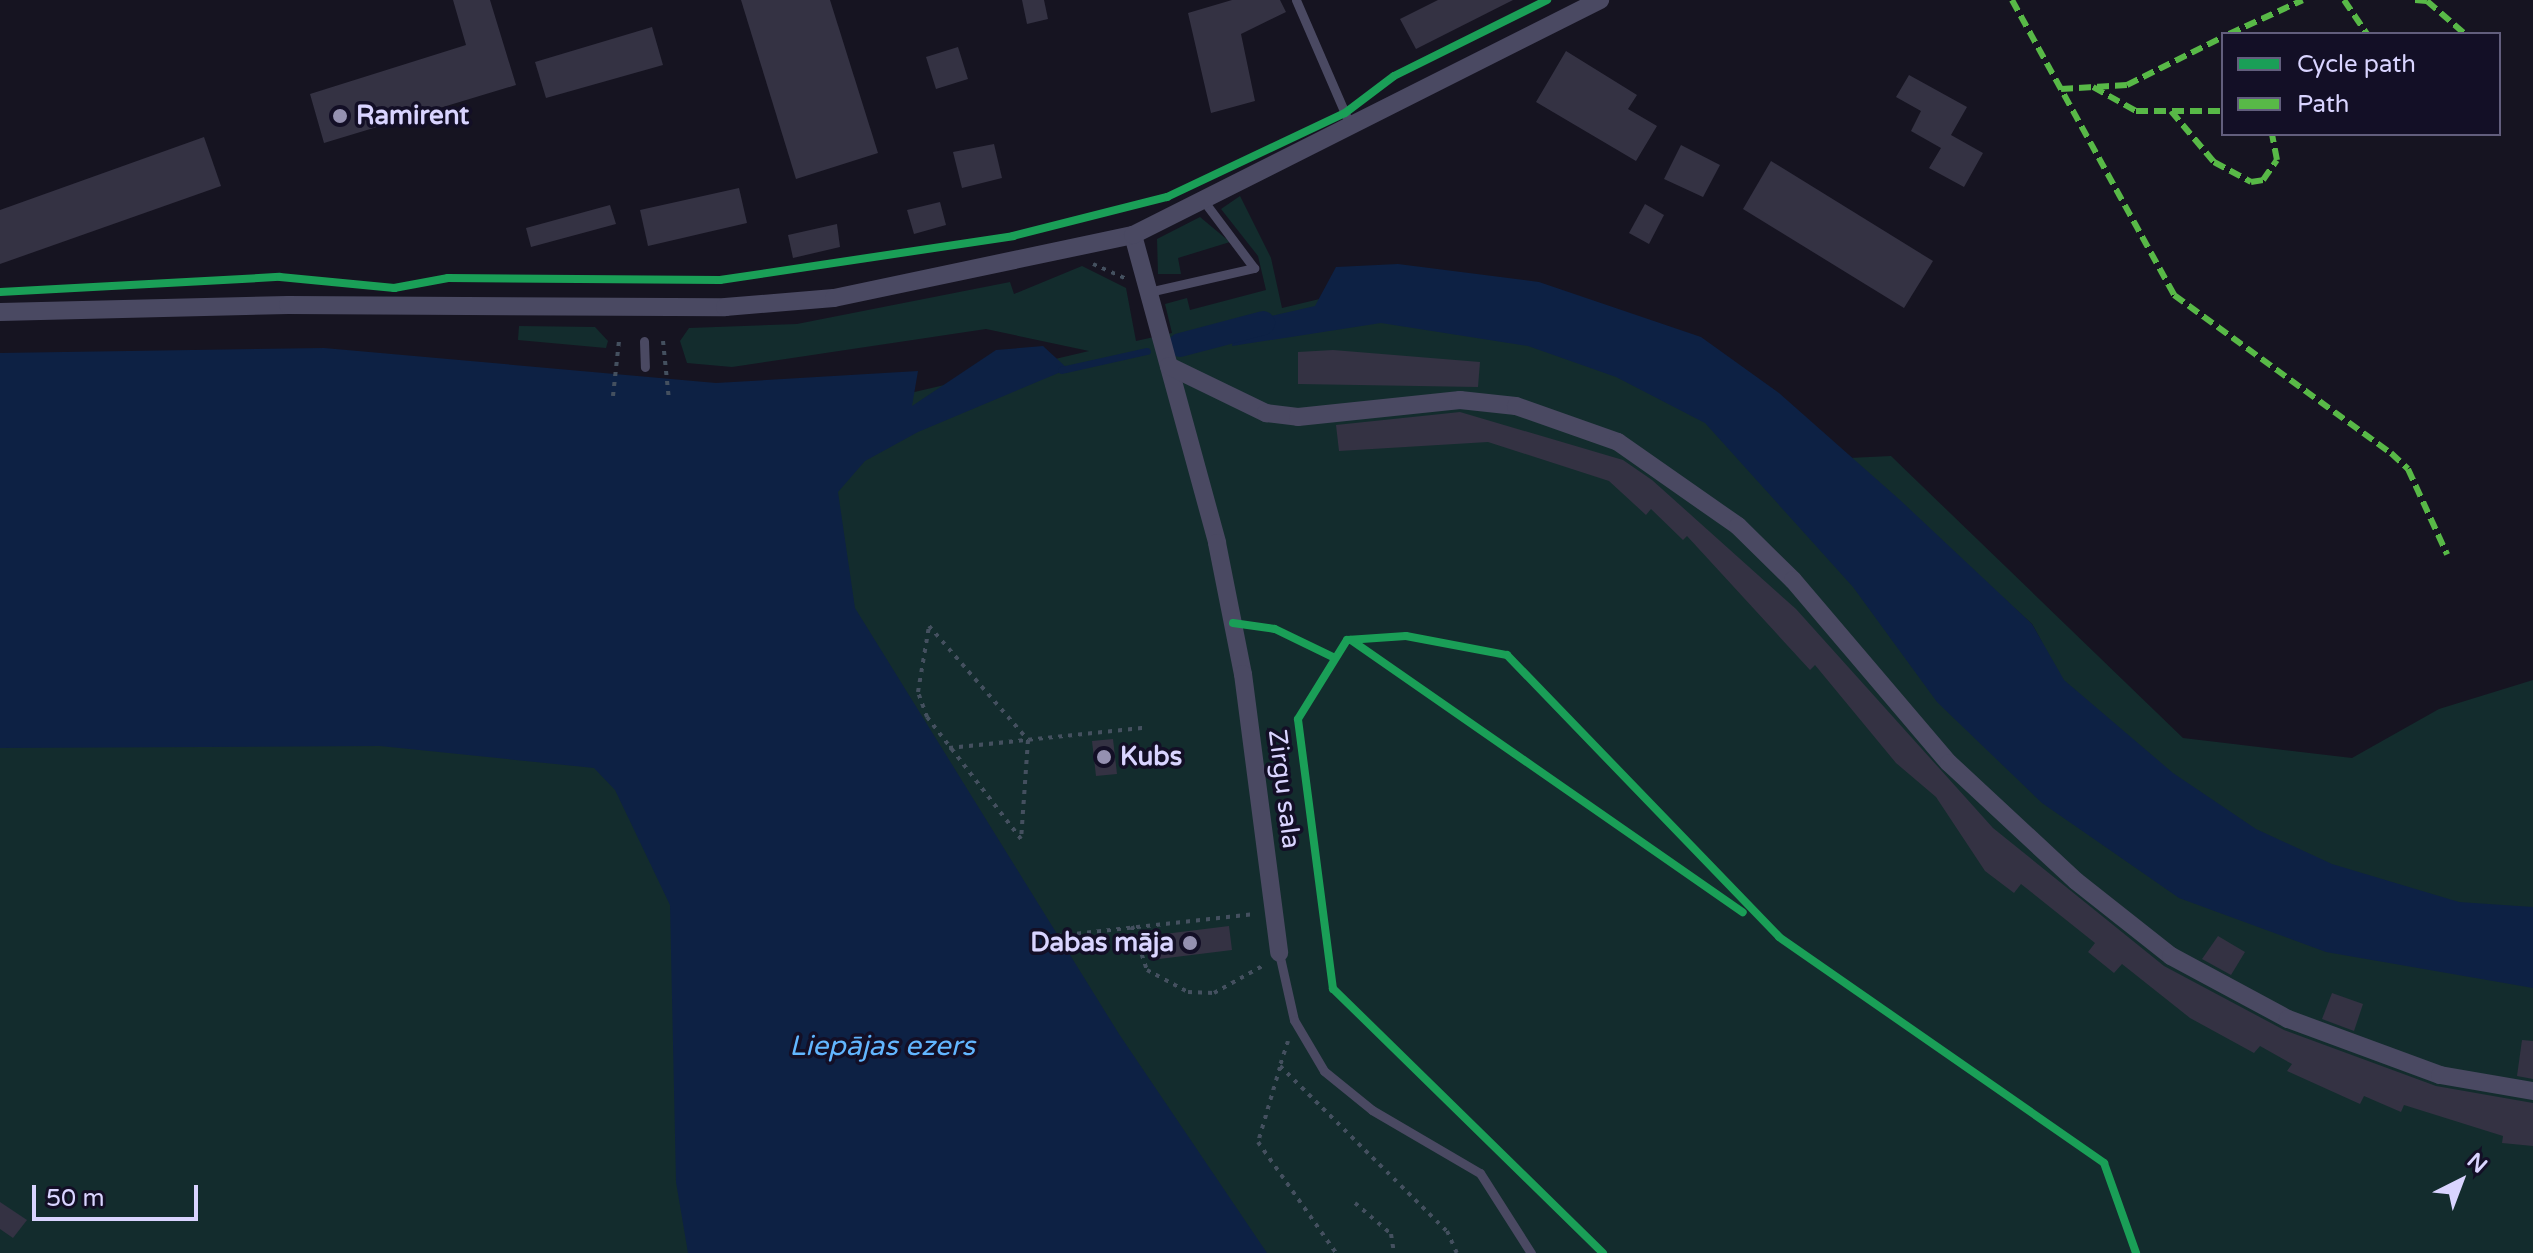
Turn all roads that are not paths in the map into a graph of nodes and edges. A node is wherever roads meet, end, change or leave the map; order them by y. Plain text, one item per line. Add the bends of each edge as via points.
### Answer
1 (1296, 0) edge
2 (1600, 0) edge
3 (1351, 127) junction
4 (1206, 204) junction
5 (1133, 235) junction
6 (1153, 291) junction
7 (0, 312) edge
8 (644, 341) dead end
9 (1169, 366) junction
10 (645, 367) dead end
11 (1279, 953) joint
12 (2533, 1091) edge
13 (1531, 1253) edge

1 - 3 lane
2 - 3 street
3 - 4 street
4 - 5 street
4 - 6 lane via 1254,268
5 - 6 street, Zirgu sala
5 - 7 street via 786,304
6 - 9 street, Zirgu sala
8 - 10 lane
9 - 11 street, Zirgu sala via 1243,674
9 - 12 street via 1266,413 1298,417 1460,400 1516,406 1618,442 1738,526 1793,580 1949,763 2076,881 2171,956 2288,1019 2440,1075
11 - 13 lane, Zirgu sala via 1294,1020 1335,1084 1480,1173 1509,1208

